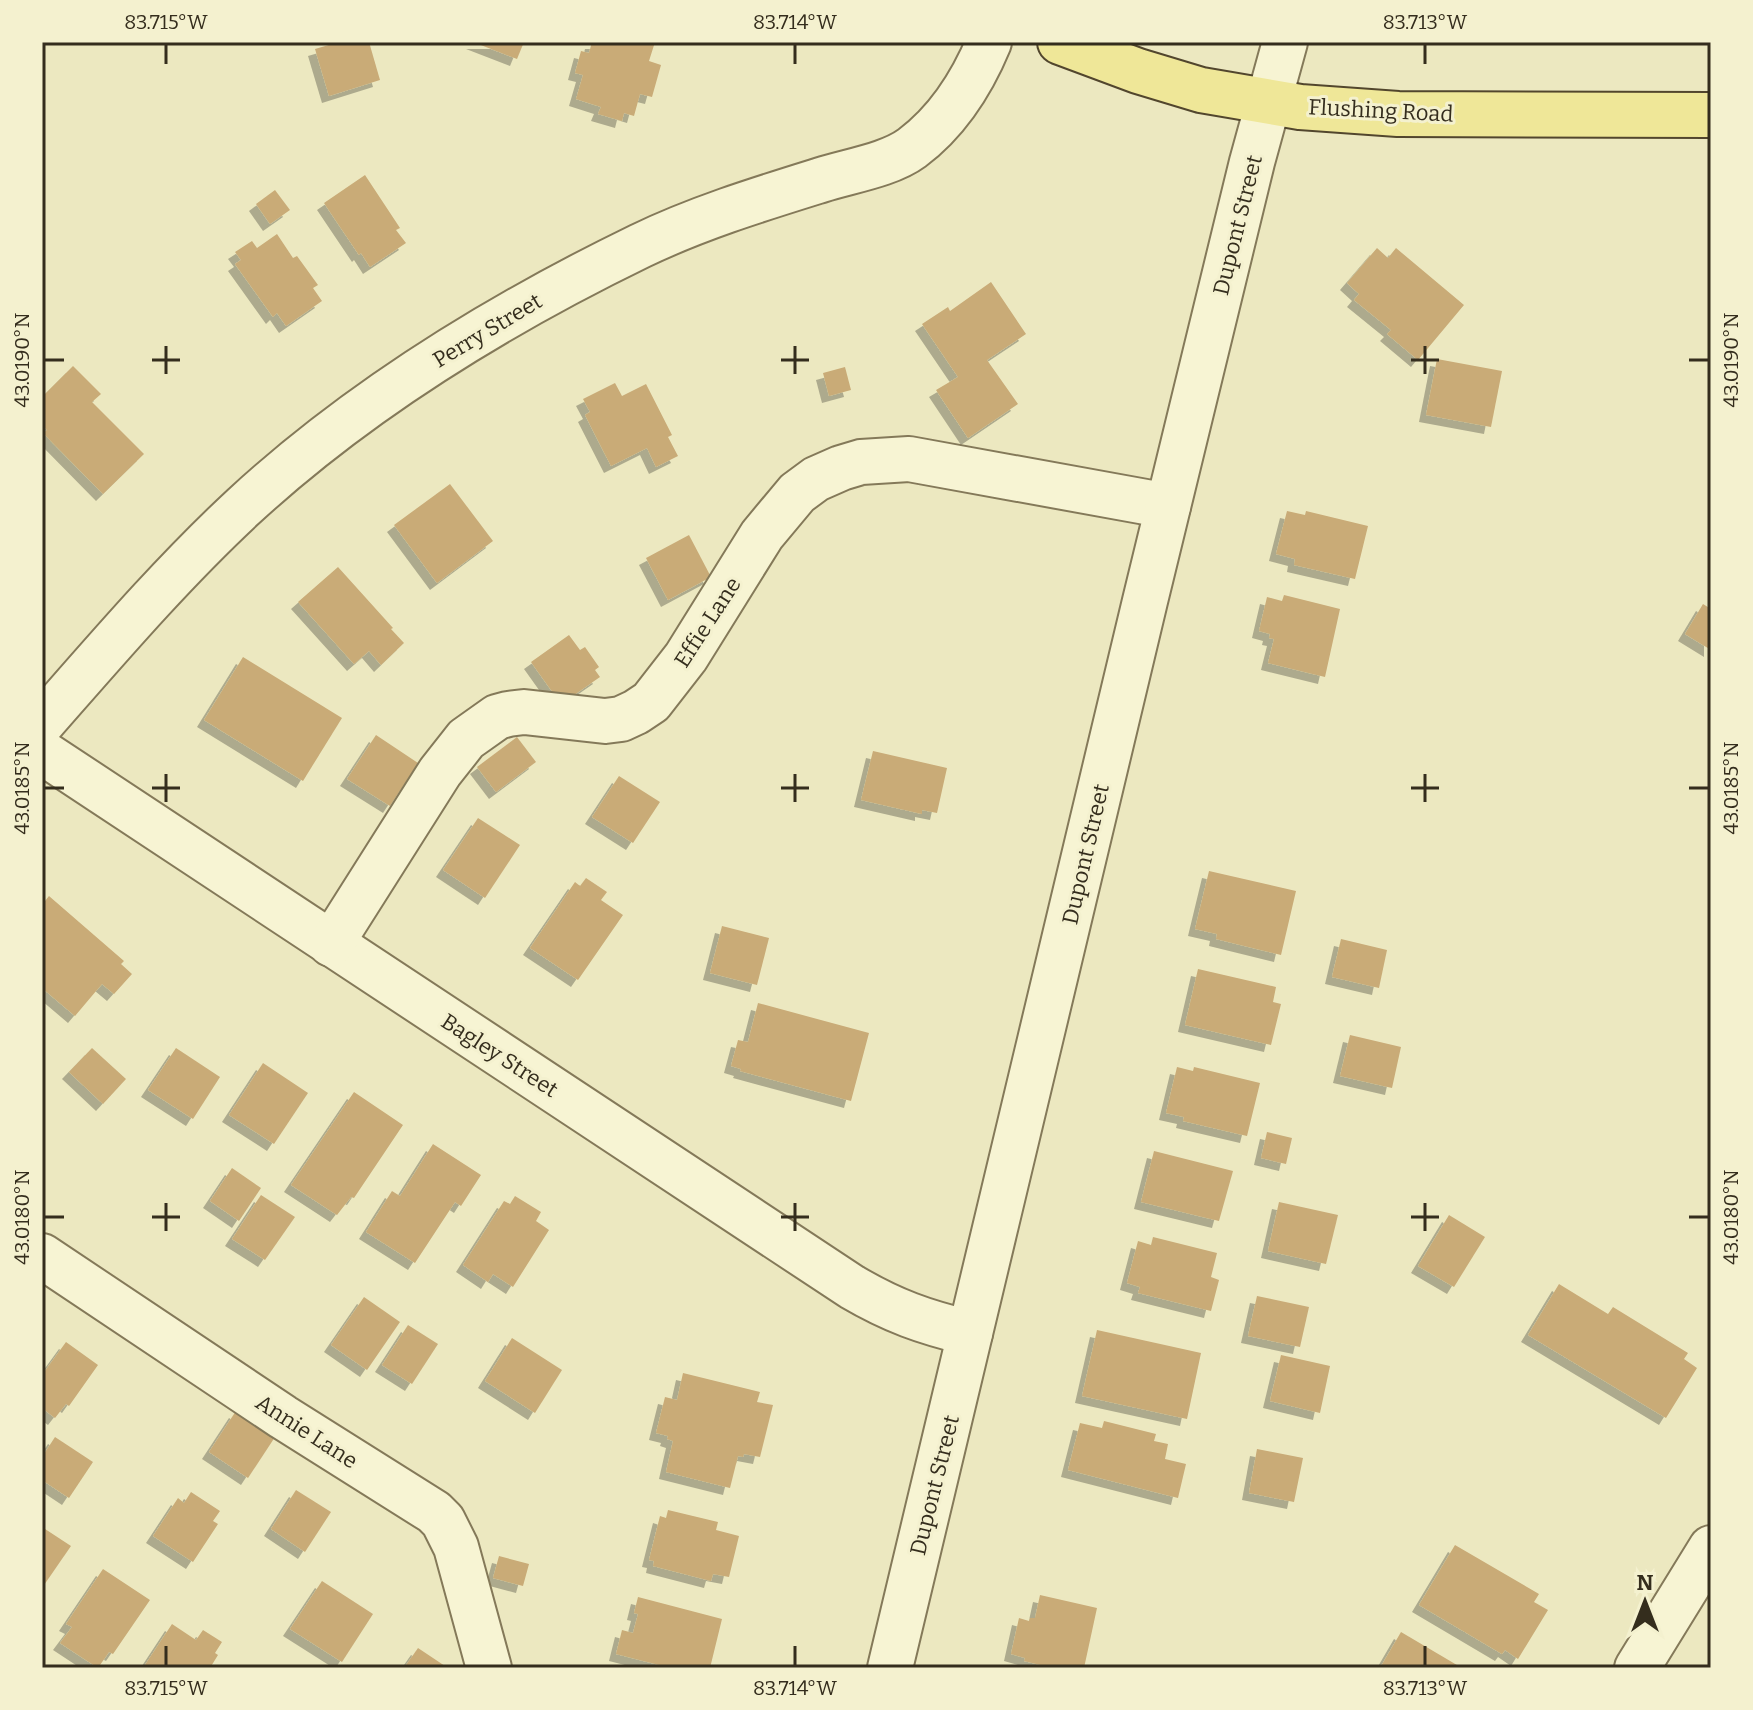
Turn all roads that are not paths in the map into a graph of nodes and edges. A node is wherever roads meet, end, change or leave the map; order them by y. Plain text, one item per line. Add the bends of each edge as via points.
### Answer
1 (989, 42) edge
2 (1060, 42) edge
3 (1285, 42) edge
4 (1268, 102) junction
5 (1711, 115) edge
6 (1168, 506) junction
7 (42, 723) edge
8 (42, 752) edge
9 (331, 944) junction
10 (42, 1256) edge
11 (970, 1333) junction
12 (1711, 1548) edge
13 (489, 1668) edge
14 (890, 1668) edge
15 (1637, 1668) edge

1 - 7 street, Perry Street via 960,99 910,150 644,244 481,330 351,418 199,549
2 - 4 main road, Flushing Road via 1201,90
3 - 4 street, Dupont Street
4 - 5 main road, Flushing Road via 1398,114
4 - 6 street, Dupont Street
6 - 9 street, Effie Lane via 909,459 861,462 816,479 762,535 686,657 651,702 621,719 605,721 508,714 466,739
6 - 11 street, Dupont Street
8 - 9 street, Bagley Street
9 - 11 street, Bagley Street via 852,1287 899,1312
10 - 13 street, Annie Lane via 434,1512 456,1547
11 - 14 street, Dupont Street
12 - 15 street

